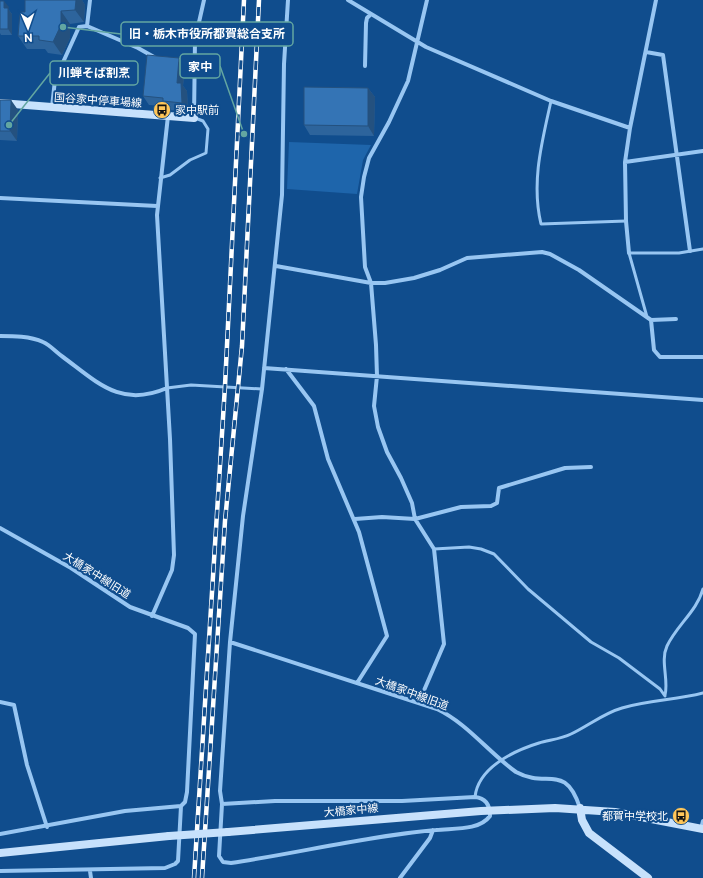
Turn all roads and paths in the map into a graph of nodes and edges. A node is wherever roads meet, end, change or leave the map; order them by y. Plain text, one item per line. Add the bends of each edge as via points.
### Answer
1 (90, 0) edge
2 (204, 0) edge
3 (288, 0) edge
4 (348, 0) edge
5 (427, 0) edge
6 (656, 0) edge
7 (371, 14) junction
8 (88, 26) junction
9 (416, 42) junction
10 (646, 52) junction
11 (159, 58) edge
12 (172, 59) edge
13 (194, 61) junction
14 (365, 66) dead end
15 (551, 101) junction
16 (0, 104) edge
17 (52, 107) junction
18 (168, 116) junction
19 (194, 118) junction
20 (630, 128) junction
21 (703, 151) edge
22 (676, 155) junction
23 (625, 162) junction
24 (160, 178) junction
25 (0, 198) edge
26 (157, 206) junction
27 (626, 221) junction
28 (703, 249) edge
29 (690, 251) junction
30 (629, 254) junction
31 (276, 266) junction
32 (371, 283) junction
33 (647, 317) junction
34 (676, 319) dead end
35 (652, 320) junction
36 (0, 336) edge
37 (703, 357) edge
38 (264, 368) junction
39 (286, 369) junction
40 (377, 376) junction
41 (167, 388) junction
42 (262, 389) junction
43 (703, 400) edge
44 (592, 467) dead end
45 (415, 519) junction
46 (355, 520) junction
47 (0, 528) edge
48 (434, 549) junction
49 (703, 589) edge
50 (152, 616) junction
51 (230, 642) junction
52 (356, 683) junction
53 (703, 693) edge
54 (665, 696) junction
55 (666, 700) junction
56 (0, 702) edge
57 (419, 702) junction
58 (502, 760) junction
59 (475, 797) junction
60 (222, 804) junction
61 (181, 806) junction
62 (580, 808) junction
63 (490, 810) junction
64 (702, 826) edge
65 (47, 827) junction
66 (433, 830) junction
67 (0, 834) edge
68 (0, 853) edge
69 (0, 871) edge
70 (90, 871) junction
71 (91, 878) edge
72 (400, 878) edge
73 (648, 878) edge

1 - 8 street
2 - 13 street via 195,40
3 - 31 street via 284,64 282,195
4 - 7 street
5 - 9 street
6 - 10 street
7 - 9 street
7 - 14 street via 366,23
8 - 11 street
8 - 17 street via 79,27 74,36 55,80
9 - 15 street
9 - 32 street via 408,81 369,158 364,177 361,196 363,238 365,267
10 - 20 street
10 - 22 street via 663,55
12 - 13 street
13 - 19 street
15 - 20 street
15 - 27 lane via 536,177 536,205 541,224
16 - 17 main road, 国谷家中停車場線
17 - 18 main road, 国谷家中停車場線
18 - 19 main road, 国谷家中停車場線
18 - 24 street
19 - 24 lane via 208,128 206,153 190,160 170,175
20 - 23 street
21 - 22 street
22 - 23 street
22 - 29 street
23 - 27 street
24 - 26 street
25 - 26 street
26 - 41 street
27 - 30 street
28 - 29 lane
29 - 30 lane
30 - 33 lane
31 - 32 street
31 - 38 street
32 - 33 street via 414,278 467,258 542,252 579,270
32 - 40 street
33 - 35 street
34 - 35 street
35 - 37 street via 654,350 660,357
36 - 41 street via 43,342 105,389 118,394 130,396 154,393
38 - 39 street
38 - 42 street
39 - 40 street
39 - 46 street via 314,406 328,459
40 - 43 street
40 - 45 street via 374,406 378,427 412,503
41 - 42 lane via 191,385
41 - 50 street via 174,564
42 - 51 street via 243,516
44 - 45 street via 565,468 499,488 497,503 491,506 461,507
45 - 46 street via 382,517
45 - 48 street
46 - 52 street via 387,636
47 - 50 street, 大橋家中線旧道 via 71,568 130,606
48 - 54 lane via 469,547 494,554 528,589 591,642 619,658 660,689
48 - 57 street via 444,644
49 - 54 lane via 696,606 667,647
50 - 61 street, 大橋家中線旧道 via 188,628 195,634 187,792 185,802
51 - 52 street, 大橋家中線旧道
51 - 60 street via 220,791
52 - 57 street, 大橋家中線旧道
53 - 55 lane
54 - 55 lane
55 - 58 lane via 617,709 570,734 538,743
56 - 65 street via 14,705 27,765
57 - 58 street, 大橋家中線旧道 via 449,715
58 - 59 lane via 480,780
58 - 62 street, 大橋家中線旧道 via 522,775 564,782 575,792
59 - 60 street
59 - 63 street via 486,801
60 - 66 street via 219,856 223,862 230,863
61 - 65 street via 125,812
61 - 70 street via 176,864 165,868
62 - 63 main road, 大橋家中線
62 - 64 main road, 大橋家中線
62 - 73 main road via 582,820 589,833
63 - 66 street via 490,816 482,825
63 - 68 main road, 大橋家中線, bridge via 168,836
65 - 67 street
66 - 72 street via 430,838
69 - 70 street
70 - 71 street

